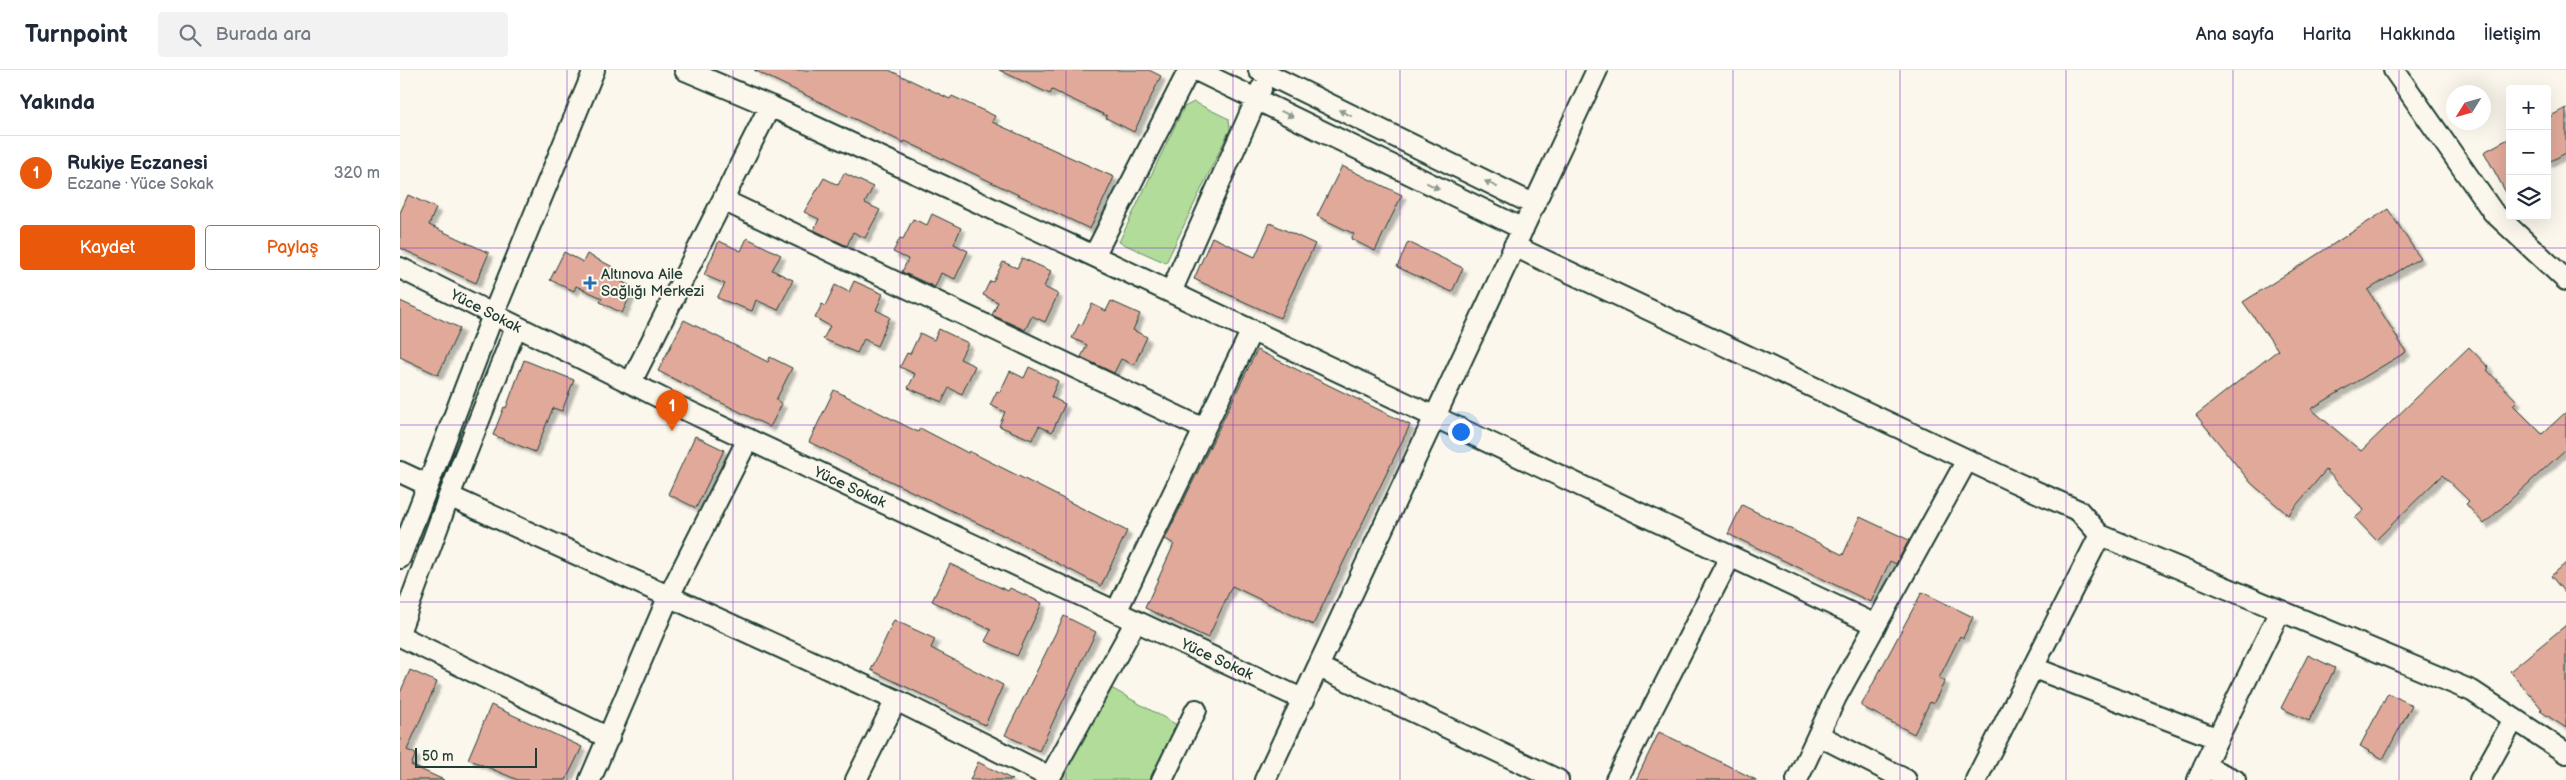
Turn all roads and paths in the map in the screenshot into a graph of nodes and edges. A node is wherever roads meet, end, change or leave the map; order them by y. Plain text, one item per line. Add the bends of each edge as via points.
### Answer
1 (594, 70) edge
2 (684, 70) edge
3 (1189, 70) edge
4 (1196, 70) edge
5 (1597, 70) edge
6 (2394, 70) edge
7 (1263, 72) edge
8 (1256, 100) junction
9 (770, 106) junction
10 (722, 200) junction
11 (1535, 205) junction
12 (1519, 238) junction
13 (1094, 256) junction
14 (400, 268) edge
15 (2566, 280) edge
16 (1171, 292) junction
17 (494, 315) junction
18 (516, 327) junction
19 (1252, 330) junction
20 (631, 382) junction
21 (1434, 417) junction
22 (1204, 429) junction
23 (748, 439) junction
24 (1966, 460) junction
25 (400, 472) edge
26 (428, 485) junction
27 (449, 496) junction
28 (2100, 535) junction
29 (1730, 557) junction
30 (400, 558) edge
31 (668, 598) junction
32 (2280, 611) junction
33 (1116, 612) junction
34 (1136, 621) junction
35 (1876, 625) junction
36 (400, 630) edge
37 (400, 636) edge
38 (1319, 667) junction
39 (2034, 668) junction
40 (896, 700) junction
41 (1304, 700) junction
42 (1196, 710) dead end
43 (2514, 719) junction
44 (1818, 735) junction
45 (609, 738) junction
46 (2216, 738) junction
47 (2566, 753) edge
48 (2201, 773) edge
49 (1049, 779) edge
50 (590, 780) edge
51 (856, 780) edge
52 (1162, 780) edge
53 (1264, 780) edge
54 (1558, 780) edge
55 (1616, 780) edge
56 (1797, 780) edge
57 (1906, 780) edge
58 (1976, 780) edge
59 (2235, 780) edge
60 (2480, 780) edge

1 - 17 street
2 - 9 street
3 - 13 street
4 - 8 street
5 - 11 street
6 - 15 street via 2493,212
7 - 8 street
11 -> 7 street
8 -> 12 street
8 - 16 street
9 - 10 street
9 - 13 street
10 - 20 street
10 - 22 street
11 - 12 street
12 - 21 street
12 - 24 street
13 - 16 street
14 - 17 street, Yüce Sokak
16 - 19 street
17 - 18 street, Yüce Sokak
17 - 26 street
18 - 20 street, Yüce Sokak
18 - 27 street
19 - 21 street
19 - 22 street
20 - 23 street, Yüce Sokak
21 - 29 street
21 - 38 street
22 - 33 street
23 - 31 street
23 - 33 street, Yüce Sokak
24 - 28 street via 2079,511
24 - 35 street
25 - 26 street
26 - 30 street
27 - 31 street
27 - 36 street
28 - 32 street
28 - 39 street
29 - 35 street
29 - 55 street
31 - 40 street
31 - 45 street
32 - 43 street via 2472,691
32 - 46 street
33 - 34 street, Yüce Sokak
34 - 41 street, Yüce Sokak
34 - 49 street
35 - 44 street
37 - 45 street
38 - 41 street
38 - 54 street
39 - 46 street
39 - 58 street
40 - 49 street
40 - 51 street
41 - 53 street
42 - 52 street
43 - 47 street
43 - 60 street
44 - 56 street
44 - 57 street
45 - 50 street
46 - 48 street
48 - 59 street

